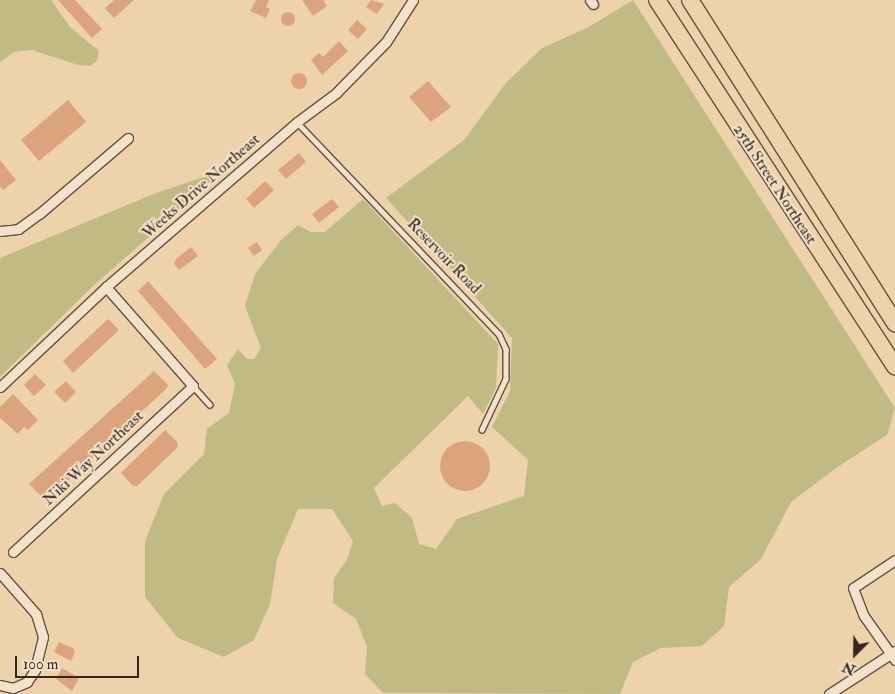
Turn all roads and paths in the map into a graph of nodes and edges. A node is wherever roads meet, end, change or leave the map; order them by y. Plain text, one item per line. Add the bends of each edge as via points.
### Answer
1 (413, 0) edge
2 (657, 0) edge
3 (690, 0) edge
4 (297, 122) junction
5 (128, 138) dead end
6 (0, 231) edge
7 (106, 287) junction
8 (895, 323) edge
9 (895, 367) edge
10 (193, 386) junction
11 (0, 387) edge
12 (210, 405) dead end
13 (482, 430) dead end
14 (14, 552) dead end
15 (895, 560) edge
16 (0, 573) edge
17 (893, 655) edge
18 (0, 685) edge
19 (832, 693) edge

1 - 4 street, Weeks Drive Northeast via 386,42 362,69
2 - 9 highway, 25th Street Northeast
3 - 8 highway, 25th Street Northeast
4 - 7 street, Weeks Drive Northeast
4 - 13 lane, Reservoir Road via 499,334 506,350 506,379
5 - 6 street via 39,214 18,229
7 - 10 street
7 - 11 street, Weeks Drive Northeast
10 - 12 lane
10 - 14 street, Niki Way Northeast
15 - 17 street via 854,588 864,616
16 - 18 street via 36,614 43,638 35,670 27,682 13,688
17 - 19 street

